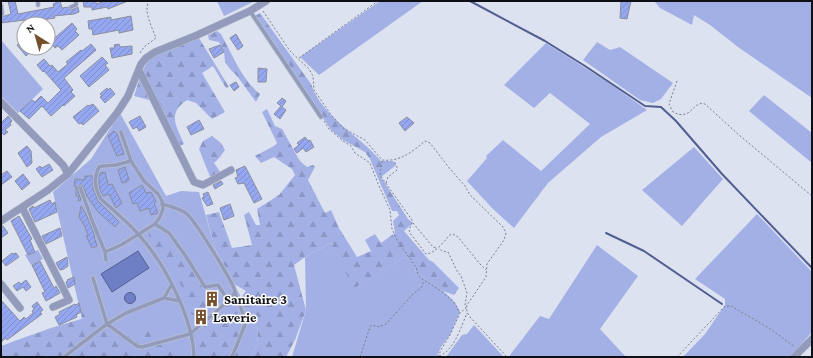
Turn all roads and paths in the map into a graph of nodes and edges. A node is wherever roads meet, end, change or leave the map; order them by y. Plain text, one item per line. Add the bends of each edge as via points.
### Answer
1 (76, 1) edge
2 (149, 1) edge
3 (266, 1) edge
4 (378, 1) edge
5 (1, 5) edge
6 (259, 6) junction
7 (71, 7) dead end
8 (250, 10) junction
9 (2, 14) dead end
10 (298, 59) junction
11 (140, 67) junction
12 (677, 81) dead end
13 (1, 102) edge
14 (321, 117) joint
15 (121, 132) dead end
16 (382, 160) junction
17 (394, 160) junction
18 (131, 161) junction
19 (231, 170) dead end
20 (68, 174) junction
21 (386, 184) junction
22 (80, 187) dead end
23 (812, 196) edge
24 (162, 204) junction
25 (22, 207) junction
26 (1, 221) edge
27 (412, 223) junction
28 (155, 224) junction
29 (138, 234) junction
30 (437, 249) junction
31 (105, 252) junction
32 (106, 260) dead end
33 (486, 270) junction
34 (93, 278) dead end
35 (423, 280) junction
36 (1, 284) edge
37 (172, 284) junction
38 (234, 292) junction
39 (164, 298) junction
40 (228, 300) junction
41 (180, 301) junction
42 (20, 308) dead end
43 (53, 308) dead end
44 (466, 308) junction
45 (460, 313) junction
46 (467, 313) junction
47 (107, 324) junction
48 (190, 334) junction
49 (812, 339) edge
50 (800, 351) junction
51 (64, 357) edge
52 (194, 357) edge
53 (232, 357) edge
54 (360, 357) edge
55 (438, 357) edge
56 (507, 357) edge
57 (677, 357) edge
58 (794, 357) edge

1 - 7 lane via 76,5
2 - 11 path via 146,11 156,38 140,54
3 - 6 street
4 - 10 path
5 - 9 lane
6 - 8 street
6 - 10 path
8 - 11 street via 155,52 146,58
8 - 14 lane
10 - 16 path via 309,68 313,76 314,90 332,116 343,128 365,140
11 - 19 street via 194,182 203,185
11 - 20 street via 117,114
12 - 23 path via 669,104 673,112 684,116 698,104 705,104
13 - 20 street via 63,165
14 - 35 path via 329,129 370,163 390,210 392,229
15 - 18 lane
16 - 17 path
16 - 21 path via 380,175
17 - 21 path via 397,170 388,177
17 - 33 path via 405,156 425,141 430,143 470,195 503,227 506,233 504,240 487,264
18 - 24 lane via 144,181 158,194
18 - 29 lane via 99,167 95,178 101,199
20 - 25 street
21 - 27 path
22 - 31 lane
24 - 28 lane via 163,209
24 - 38 lane via 187,213 228,276
25 - 26 street
25 - 43 street via 69,300
27 - 30 path
27 - 30 path via 410,233 426,254 431,254
28 - 29 lane
28 - 40 lane via 169,234 205,287 218,285
29 - 31 lane
29 - 37 lane
30 - 33 path via 454,234
30 - 44 path via 448,252 462,278 468,293
31 - 32 lane
33 - 44 path via 486,277
34 - 47 lane
35 - 45 path via 454,302
35 - 54 path via 421,288 386,324 370,327
36 - 42 street
37 - 39 lane
37 - 41 lane
38 - 40 lane
38 - 53 lane via 246,322
39 - 41 lane
39 - 47 lane via 126,313
40 - 48 lane
41 - 48 lane
44 - 45 path
44 - 46 path
45 - 55 path
46 - 55 path via 450,349
46 - 56 path
47 - 48 lane via 142,347
47 - 51 lane
48 - 52 lane
49 - 50 street
50 - 57 path via 769,328 731,306 725,306
50 - 58 street

